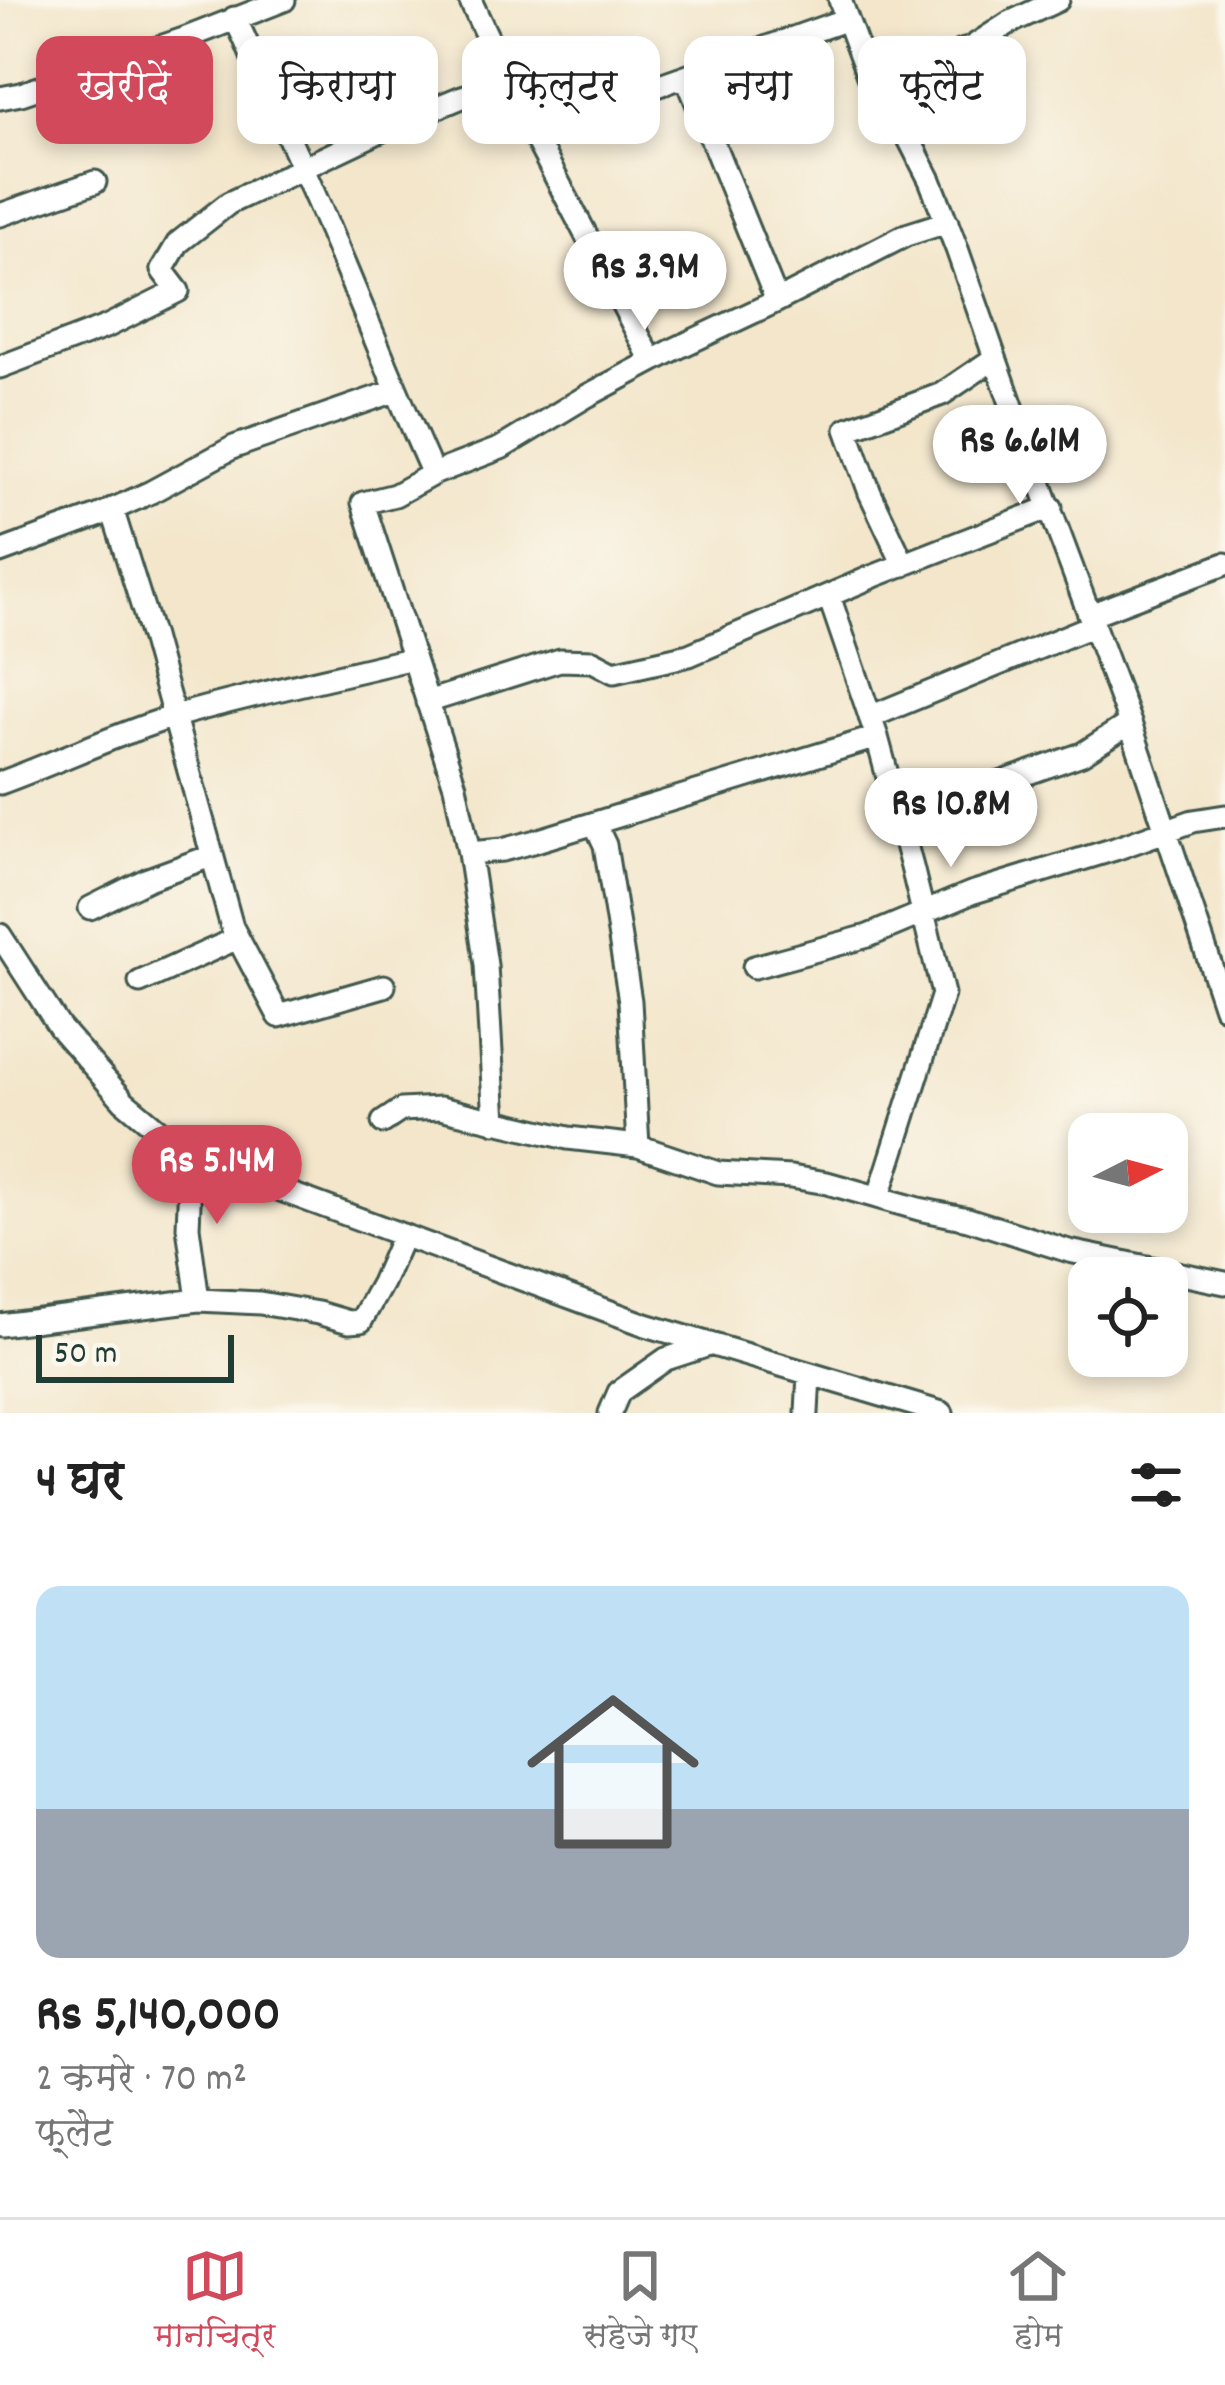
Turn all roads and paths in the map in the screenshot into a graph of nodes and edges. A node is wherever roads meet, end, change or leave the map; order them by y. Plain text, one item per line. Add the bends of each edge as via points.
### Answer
1 (284, 0) edge
2 (470, 0) edge
3 (1058, 0) edge
4 (843, 9) edge
5 (234, 18) junction
6 (487, 36) edge
7 (780, 36) edge
8 (989, 36) edge
9 (858, 49) edge
10 (462, 97) edge
11 (0, 98) edge
12 (538, 144) edge
13 (714, 144) edge
14 (911, 144) edge
15 (304, 167) junction
16 (95, 182) dead end
17 (0, 215) edge
18 (947, 222) junction
19 (777, 301) junction
20 (995, 358) junction
21 (652, 362) junction
22 (0, 367) edge
23 (395, 391) junction
24 (434, 474) junction
25 (1051, 508) junction
26 (112, 509) junction
27 (0, 552) edge
28 (1225, 564) edge
29 (904, 565) junction
30 (829, 596) junction
31 (1092, 620) junction
32 (413, 658) junction
33 (427, 703) junction
34 (173, 717) junction
35 (1130, 723) junction
36 (874, 727) junction
37 (0, 783) edge
38 (1225, 816) edge
39 (595, 824) junction
40 (901, 829) junction
41 (1167, 830) junction
42 (470, 854) junction
43 (211, 856) junction
44 (90, 908) dead end
45 (923, 913) junction
46 (0, 935) edge
47 (238, 938) junction
48 (754, 967) dead end
49 (140, 982) dead end
50 (383, 986) dead end
51 (1225, 1009) edge
52 (495, 1121) junction
53 (383, 1122) dead end
54 (638, 1146) junction
55 (191, 1157) junction
56 (879, 1196) junction
57 (403, 1235) junction
58 (1225, 1283) edge
59 (198, 1300) junction
60 (0, 1325) edge
61 (710, 1344) junction
62 (809, 1374) junction
63 (888, 1405) edge
64 (610, 1413) edge
65 (807, 1413) edge
66 (942, 1413) edge

1 - 5 street
2 - 6 street
3 - 8 street
4 - 7 street
4 - 9 street
5 - 11 street
5 - 15 street
10 - 15 street
12 - 21 street
13 - 19 street
14 - 18 street
15 - 22 street via 229,203 178,243 162,270 178,291
15 - 23 street
16 - 17 street
18 - 19 street
18 - 20 street
19 - 21 street
20 - 25 street
20 - 29 street via 942,394 847,429
21 - 24 street via 501,448
23 - 24 street
23 - 26 street via 234,447
24 - 32 street via 363,503
25 - 29 street
25 - 31 street
26 - 27 street
26 - 34 street
28 - 31 street
29 - 30 street
30 - 33 street via 689,655 614,672 593,661 560,660
30 - 36 street
31 - 35 street
31 - 36 street
32 - 33 street
32 - 34 street
33 - 42 street
34 - 37 street
34 - 43 street
35 - 40 street via 1082,754 915,813
35 - 41 street
36 - 39 street
36 - 40 street
38 - 41 street
39 - 42 street
39 - 54 street via 630,1001
40 - 45 street
41 - 45 street
41 - 51 street
42 - 52 street
43 - 44 street
43 - 47 street
45 - 48 street
45 - 56 street via 943,994
46 - 55 street via 60,1028 124,1101
47 - 49 street
47 - 50 street via 279,1016
52 - 53 street via 440,1108 401,1109
52 - 54 street
54 - 56 street via 718,1173 791,1177
55 - 57 street
55 - 59 street via 188,1227
56 - 58 street via 1069,1251
57 - 59 street via 361,1321
57 - 61 street
59 - 60 street
61 - 62 street
61 - 64 street via 650,1370 619,1392
62 - 63 street
62 - 65 street
63 - 66 street

